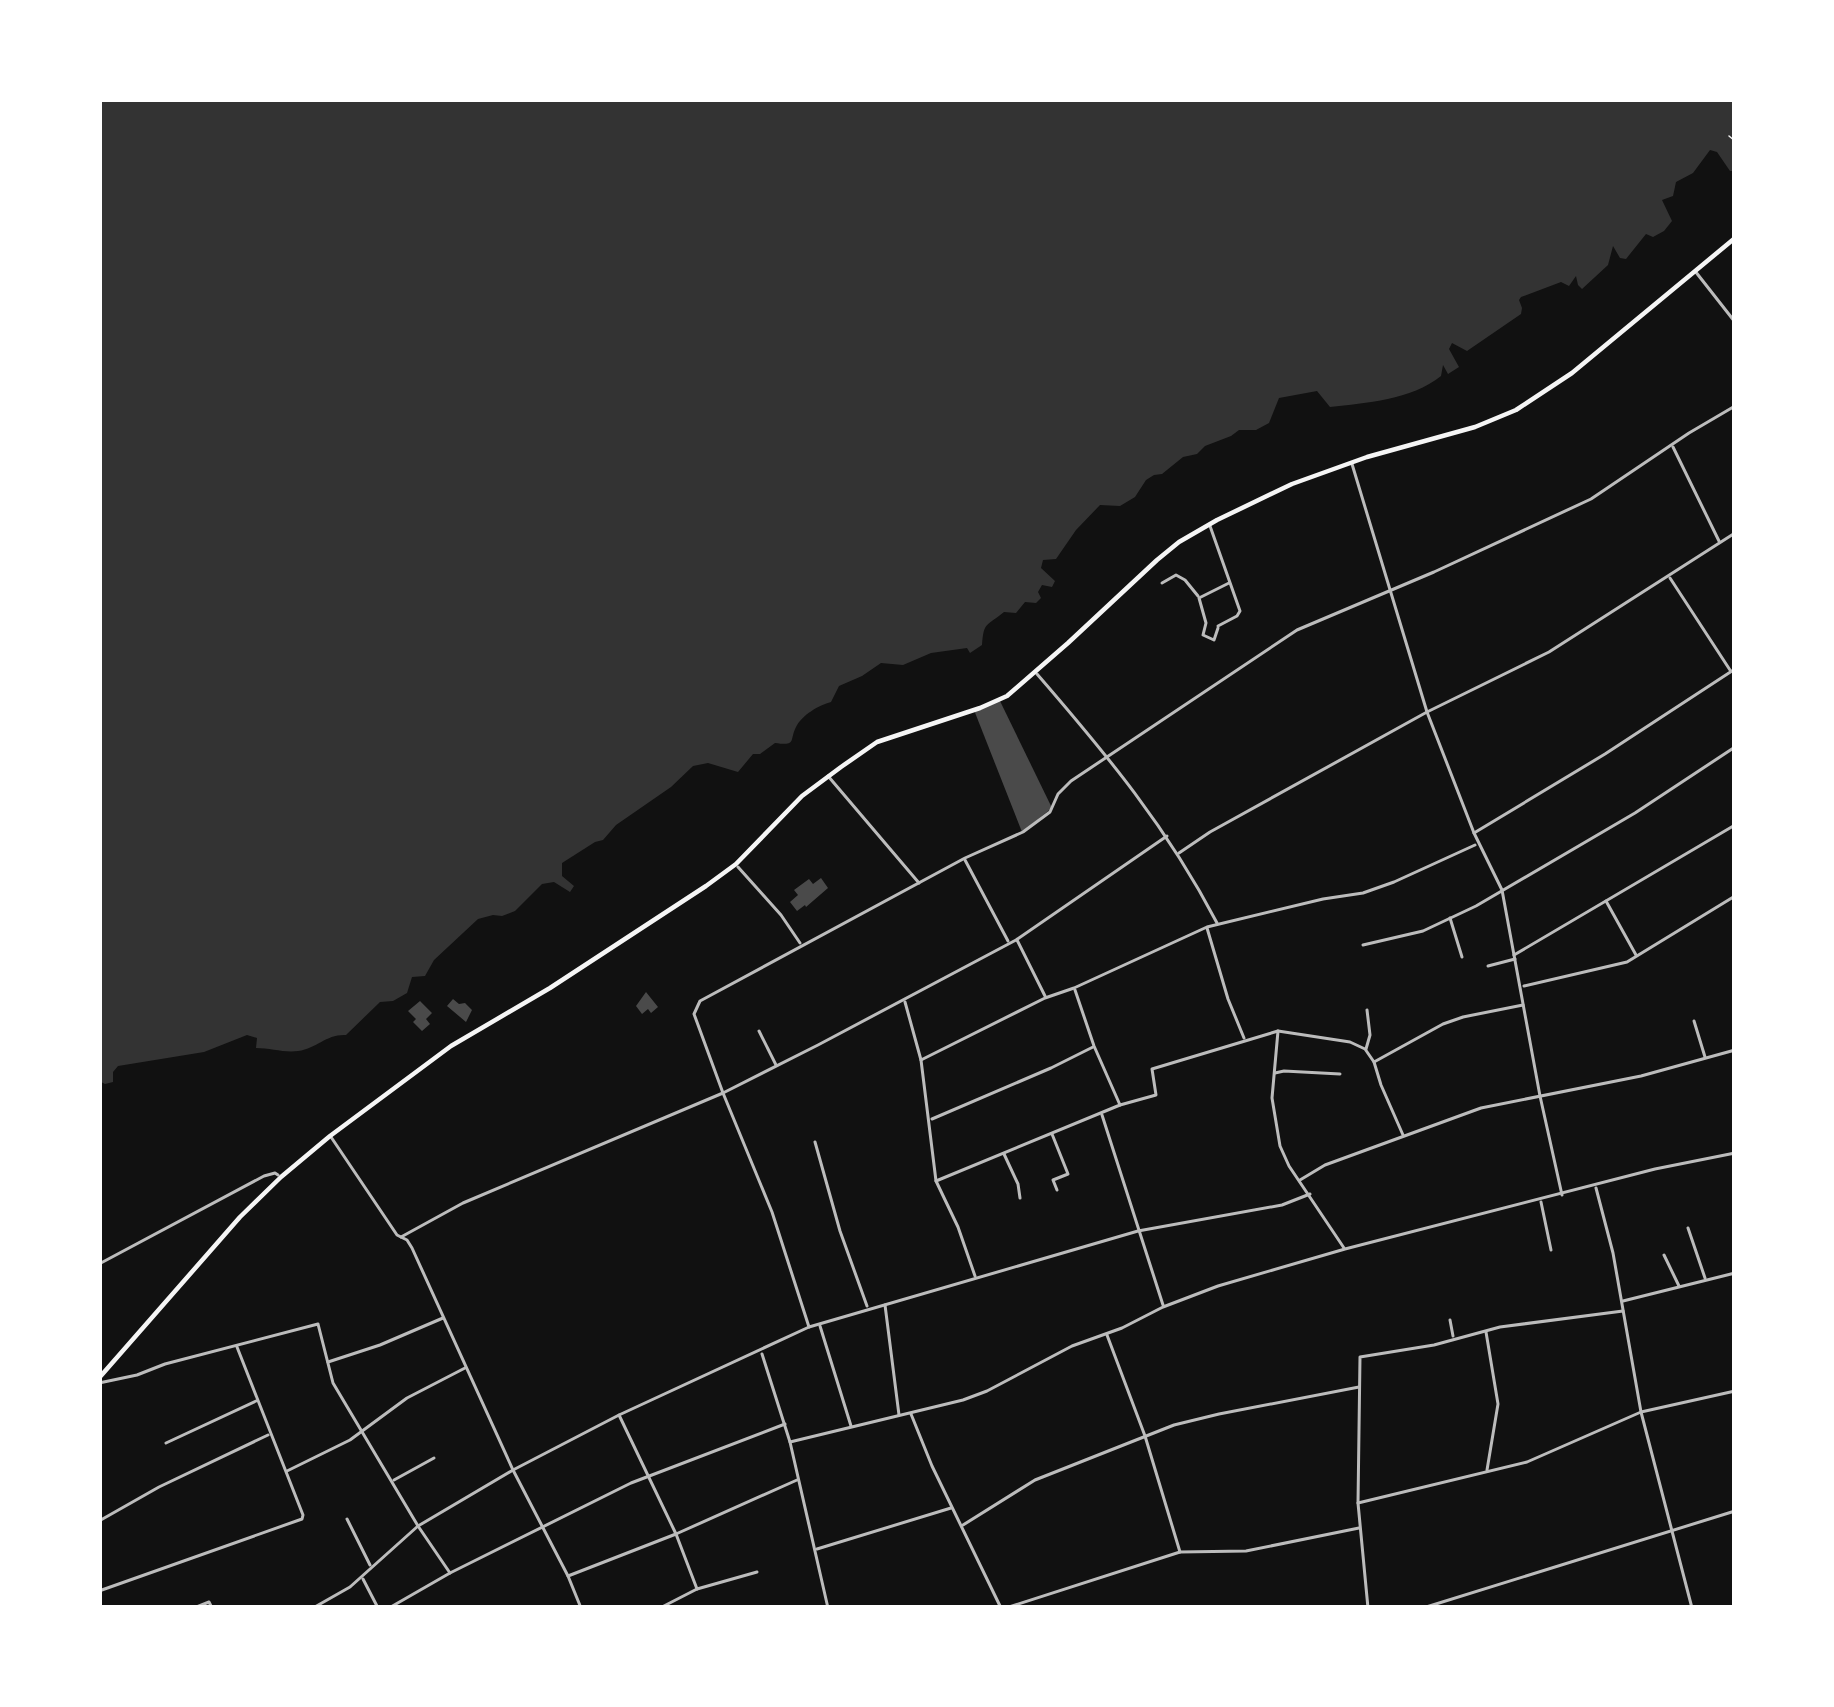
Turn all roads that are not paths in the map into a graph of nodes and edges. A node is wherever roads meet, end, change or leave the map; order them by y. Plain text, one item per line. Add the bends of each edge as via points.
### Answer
1 (1735, 238) edge
2 (1694, 270) junction
3 (1735, 322) edge
4 (1735, 406) edge
5 (1671, 444) junction
6 (1352, 462) junction
7 (1210, 525) junction
8 (1735, 533) edge
9 (1720, 542) junction
10 (1670, 577) junction
11 (1162, 583) dead end
12 (1229, 583) junction
13 (1391, 590) junction
14 (1199, 598) junction
15 (1206, 623) junction
16 (1218, 626) junction
17 (1733, 670) edge
18 (1035, 673) junction
19 (1427, 712) junction
20 (1735, 747) edge
21 (1110, 758) junction
22 (828, 776) junction
23 (1735, 825) edge
24 (1474, 833) junction
25 (1167, 836) junction
26 (1478, 844) junction
27 (1179, 853) junction
28 (964, 858) junction
29 (736, 864) junction
30 (920, 884) junction
31 (1502, 890) junction
32 (1735, 896) edge
33 (1606, 900) junction
34 (1450, 918) junction
35 (1218, 925) junction
36 (1207, 927) junction
37 (1016, 940) junction
38 (801, 944) junction
39 (1010, 944) junction
40 (1364, 945) dead end
41 (1462, 957) dead end
42 (1515, 957) junction
43 (1637, 957) junction
44 (1488, 966) dead end
45 (1522, 986) junction
46 (1074, 988) junction
47 (1045, 998) junction
48 (904, 999) junction
49 (1525, 1005) junction
50 (1367, 1010) dead end
51 (1694, 1022) dead end
52 (759, 1031) dead end
53 (1278, 1031) junction
54 (1244, 1040) junction
55 (1094, 1046) junction
56 (1365, 1049) junction
57 (1735, 1050) edge
58 (1706, 1059) junction
59 (920, 1060) junction
60 (1374, 1062) junction
61 (776, 1066) junction
62 (1273, 1073) junction
63 (1340, 1074) dead end
64 (723, 1093) junction
65 (1540, 1096) junction
66 (1120, 1105) junction
67 (1102, 1114) junction
68 (928, 1121) junction
69 (1051, 1132) junction
70 (330, 1136) junction
71 (1404, 1136) junction
72 (815, 1142) dead end
73 (1003, 1153) junction
74 (1735, 1153) edge
75 (280, 1177) junction
76 (1300, 1180) junction
77 (936, 1181) junction
78 (1595, 1186) junction
79 (1057, 1190) dead end
80 (1310, 1194) junction
81 (1562, 1195) junction
82 (1020, 1198) dead end
83 (1540, 1200) junction
84 (1688, 1228) dead end
85 (1138, 1231) junction
86 (400, 1237) junction
87 (1345, 1250) junction
88 (1551, 1250) dead end
89 (1664, 1256) dead end
90 (99, 1264) edge
91 (1735, 1273) edge
92 (975, 1277) junction
93 (1705, 1280) junction
94 (1679, 1287) junction
95 (1622, 1301) junction
96 (885, 1304) junction
97 (1163, 1307) junction
98 (868, 1309) junction
99 (1623, 1311) junction
100 (444, 1318) junction
101 (1450, 1320) dead end
102 (819, 1324) junction
103 (809, 1328) junction
104 (1485, 1330) junction
105 (1106, 1334) junction
106 (1454, 1339) junction
107 (237, 1345) junction
108 (761, 1351) junction
109 (328, 1362) junction
110 (466, 1367) junction
111 (99, 1381) edge
112 (1360, 1387) junction
113 (1735, 1391) edge
114 (258, 1400) junction
115 (1641, 1412) junction
116 (910, 1413) junction
117 (619, 1415) junction
118 (900, 1417) junction
119 (784, 1424) junction
120 (851, 1428) junction
121 (361, 1433) junction
122 (270, 1434) junction
123 (1145, 1436) junction
124 (790, 1442) junction
125 (166, 1443) dead end
126 (434, 1458) dead end
127 (513, 1470) junction
128 (286, 1472) junction
129 (1487, 1472) junction
130 (650, 1476) junction
131 (798, 1479) junction
132 (391, 1482) junction
133 (1358, 1503) junction
134 (953, 1507) junction
135 (1735, 1511) edge
136 (346, 1519) dead end
137 (99, 1521) edge
138 (542, 1525) junction
139 (963, 1525) junction
140 (418, 1526) junction
141 (1359, 1528) junction
142 (1672, 1530) junction
143 (676, 1534) junction
144 (814, 1550) junction
145 (1180, 1552) junction
146 (372, 1569) junction
147 (757, 1572) dead end
148 (450, 1573) junction
149 (568, 1576) junction
150 (362, 1578) junction
151 (697, 1588) junction
152 (99, 1591) edge
153 (194, 1608) edge
154 (212, 1608) edge
155 (313, 1608) edge
156 (378, 1608) edge
157 (389, 1608) edge
158 (581, 1608) edge
159 (660, 1608) edge
160 (828, 1608) edge
161 (1003, 1608) edge
162 (1368, 1608) edge
163 (1423, 1608) edge
164 (1692, 1608) edge

1 - 2 main road
2 - 3 street
2 - 6 main road via 1516,410
4 - 5 street
5 - 9 street
5 - 13 street via 1591,500
6 - 7 main road
6 - 13 street
7 - 12 street
7 - 18 main road via 1157,560
8 - 9 street
9 - 10 street
10 - 17 street
10 - 19 street via 1549,652
11 - 14 street via 1176,575
12 - 14 street
12 - 16 street via 1240,613
13 - 19 street
13 - 21 street via 1286,636
14 - 15 street
15 - 16 street
15 - 16 street via 1210,640
17 - 24 street
18 - 21 street
18 - 22 main road via 999,699 877,742
19 - 24 street
19 - 27 street
20 - 31 street
21 - 25 street
21 - 28 street via 1064,787 1050,812 1023,832
22 - 29 main road
22 - 30 street
23 - 33 street
24 - 26 street
25 - 27 street
25 - 37 street
26 - 31 street
26 - 35 street via 1363,892
27 - 35 street
28 - 30 street
28 - 39 street
29 - 38 street
29 - 70 main road via 451,1046
30 - 38 street
31 - 34 street
31 - 42 street
32 - 43 street
33 - 42 street
33 - 43 street
34 - 40 street
34 - 41 street
35 - 36 street
36 - 46 street
36 - 54 street
37 - 39 street
37 - 47 street
38 - 64 street via 700,1001 694,1014
39 - 48 street
42 - 44 street
42 - 45 street
43 - 45 street
45 - 49 street
46 - 47 street
46 - 55 street
47 - 59 street
48 - 59 street
48 - 61 street
49 - 60 street via 1463,1017
49 - 65 street
50 - 56 street
51 - 58 street
52 - 61 street
53 - 54 street
53 - 56 street
53 - 62 street
54 - 66 street via 1152,1069 1157,1094
55 - 66 street
55 - 68 street
56 - 60 street
57 - 58 street
58 - 65 street
59 - 68 street
60 - 71 street
61 - 64 street
62 - 63 street
62 - 76 street via 1280,1146
64 - 86 street via 515,1179
64 - 103 street
65 - 71 street
65 - 81 street
66 - 67 street
67 - 69 street
67 - 85 street
68 - 77 street
69 - 73 street
69 - 79 street via 1068,1174 1053,1180
70 - 75 main road
70 - 86 street
71 - 76 street
72 - 98 street
73 - 77 street
73 - 82 street
74 - 78 street
75 - 90 street via 264,1176
75 - 111 main road
76 - 80 street
77 - 92 street
78 - 81 street
78 - 95 street
80 - 85 street
80 - 87 street
81 - 83 street
83 - 87 street
83 - 88 street
84 - 93 street
85 - 92 street
85 - 97 street
86 - 100 street
87 - 97 street
89 - 94 street
91 - 93 street
92 - 96 street
93 - 94 street
94 - 95 street
95 - 99 street
96 - 98 street
96 - 118 street
97 - 105 street
98 - 102 street
99 - 104 street
99 - 115 street
100 - 109 street
100 - 110 street
101 - 106 street
102 - 103 street
102 - 120 street
103 - 108 street
104 - 106 street
104 - 129 street via 1498,1404
105 - 116 street via 987,1391
105 - 123 street
106 - 112 street via 1360,1358
107 - 109 street via 318,1324
107 - 111 street
107 - 114 street
108 - 117 street
108 - 119 street
109 - 121 street
110 - 121 street
110 - 127 street
112 - 123 street
112 - 133 street
113 - 115 street
114 - 122 street
114 - 125 street
115 - 129 street
115 - 142 street
116 - 118 street
116 - 134 street
117 - 127 street
117 - 130 street
118 - 120 street
119 - 124 street
119 - 130 street
120 - 124 street
121 - 128 street
121 - 132 street
122 - 128 street
122 - 137 street
123 - 139 street via 1035,1480
123 - 145 street
124 - 131 street
126 - 132 street
127 - 138 street
127 - 140 street
128 - 152 street via 300,1521
129 - 133 street
130 - 138 street
130 - 143 street
131 - 143 street
131 - 144 street
132 - 140 street
133 - 141 street
134 - 139 street
134 - 144 street
135 - 142 street
136 - 146 street
138 - 148 street
138 - 149 street
139 - 161 street
140 - 146 street
140 - 148 street
141 - 145 street via 1246,1551
141 - 162 street
142 - 163 street
142 - 164 street
143 - 149 street
143 - 151 street
144 - 160 street
145 - 161 street
146 - 150 street
147 - 151 street
148 - 157 street
149 - 158 street
150 - 155 street
150 - 156 street
151 - 159 street
153 - 154 street via 209,1601

